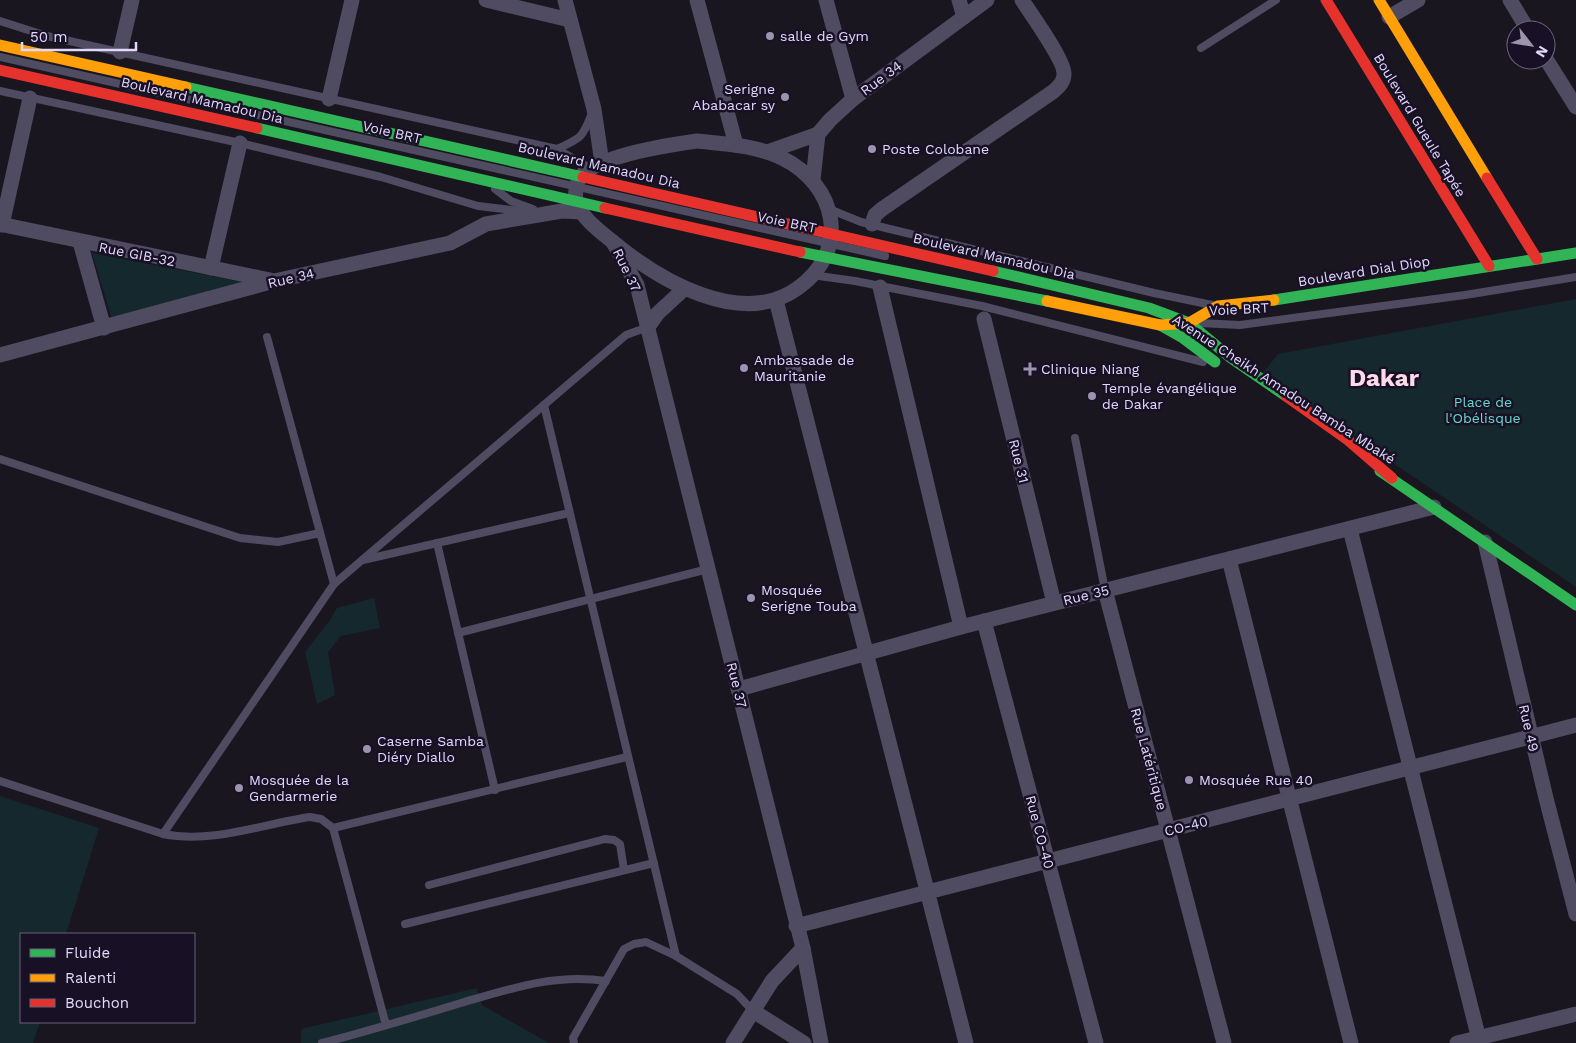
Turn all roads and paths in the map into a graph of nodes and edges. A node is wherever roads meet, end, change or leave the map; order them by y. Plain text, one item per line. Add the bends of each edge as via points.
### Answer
1 (132, 0) edge
2 (352, 0) edge
3 (486, 0) edge
4 (565, 0) edge
5 (697, 0) edge
6 (826, 0) edge
7 (959, 0) edge
8 (987, 0) edge
9 (1022, 0) edge
10 (1276, 0) edge
11 (1326, 0) edge
12 (1379, 0) edge
13 (1418, 0) edge
14 (1510, 0) edge
15 (964, 17) junction
16 (1389, 18) junction
17 (570, 20) junction
18 (1522, 20) edge
19 (0, 21) edge
20 (0, 45) edge
21 (1201, 48) dead end
22 (120, 52) junction
23 (0, 57) edge
24 (0, 70) edge
25 (1553, 70) edge
26 (0, 91) edge
27 (30, 98) junction
28 (329, 99) junction
29 (853, 99) junction
30 (1576, 107) edge
31 (594, 109) junction
32 (818, 134) junction
33 (240, 143) junction
34 (736, 145) junction
35 (556, 149) junction
36 (768, 152) junction
37 (478, 178) junction
38 (813, 180) junction
39 (585, 185) junction
40 (829, 209) junction
41 (544, 213) junction
42 (872, 224) junction
43 (1, 225) edge
44 (80, 242) junction
45 (613, 242) junction
46 (829, 245) junction
47 (1574, 250) edge
48 (892, 258) dead end
49 (1536, 259) junction
50 (1489, 266) junction
51 (212, 268) junction
52 (812, 275) junction
53 (975, 276) dead end
54 (1576, 277) edge
55 (274, 281) junction
56 (880, 287) junction
57 (684, 289) junction
58 (776, 300) junction
59 (1218, 306) junction
60 (983, 312) junction
61 (1189, 323) junction
62 (1215, 324) junction
63 (1160, 325) junction
64 (648, 327) junction
65 (104, 328) junction
66 (267, 337) dead end
67 (0, 355) edge
68 (1231, 358) junction
69 (1224, 370) joint
70 (544, 406) junction
71 (1287, 412) dead end
72 (1075, 438) dead end
73 (0, 459) edge
74 (1392, 478) junction
75 (1434, 507) junction
76 (569, 513) junction
77 (1350, 529) junction
78 (320, 533) junction
79 (1485, 542) junction
80 (437, 543) junction
81 (1229, 559) junction
82 (361, 561) junction
83 (708, 569) junction
84 (334, 584) junction
85 (1105, 590) junction
86 (590, 599) junction
87 (1054, 603) junction
88 (1576, 605) edge
89 (984, 621) junction
90 (961, 627) junction
91 (458, 633) junction
92 (866, 654) junction
93 (739, 689) junction
94 (1576, 725) edge
95 (1531, 737) junction
96 (627, 757) junction
97 (1410, 768) junction
98 (0, 781) edge
99 (495, 790) junction
100 (1289, 799) junction
101 (333, 828) junction
102 (1168, 830) junction
103 (163, 834) junction
104 (1048, 861) junction
105 (654, 863) junction
106 (624, 870) junction
107 (429, 885) dead end
108 (928, 892) junction
109 (1576, 914) edge
110 (405, 924) dead end
111 (796, 926) junction
112 (803, 948) junction
113 (676, 956) junction
114 (606, 981) junction
115 (753, 1011) junction
116 (1576, 1014) edge
117 (386, 1025) junction
118 (1480, 1040) edge
119 (322, 1043) edge
120 (574, 1043) edge
121 (733, 1043) edge
122 (804, 1043) edge
123 (821, 1043) edge
124 (966, 1043) edge
125 (1096, 1043) edge
126 (1224, 1043) edge
127 (1352, 1043) edge
128 (1457, 1043) edge

1 - 22 street
2 - 28 street
3 - 17 street
4 - 17 street
5 - 34 street
6 - 29 street
7 - 15 street
8 - 15 street, Rue 34
9 - 42 street via 1060,61 1065,72 1063,81 1054,91 882,209
10 - 21 lane
11 - 50 street, Boulevard Gueule Tapée
12 - 16 street
13 - 16 street
14 - 18 street
15 - 29 street, Rue 34
16 - 49 street
17 - 31 street
19 - 22 lane via 46,36
20 - 39 street, Boulevard Mamadou Dia
22 - 28 lane
23 - 39 lane, Voie BRT
24 - 37 street, Boulevard Mamadou Dia
25 - 30 street
26 - 27 lane
27 - 33 lane
27 - 43 street
28 - 35 lane
29 - 32 street, Rue 34
31 - 35 lane via 585,132 578,140
31 - 39 street
32 - 36 street
32 - 38 street
33 - 41 lane via 478,206
33 - 51 street
34 - 36 street, Rue 34
34 - 39 street, Rue 34 via 697,141 665,146
35 - 39 lane
36 - 38 street, Rue 34 via 796,166
37 - 39 street, Boulevard Mamadou Dia
37 - 41 lane via 511,201
38 - 40 street
39 - 41 street, Rue 34
39 - 45 street
39 - 46 street, Boulevard Mamadou Dia
39 - 46 street, Boulevard Mamadou Dia
40 - 42 lane
40 - 46 street via 832,218
41 - 55 street, Rue 34 via 486,224 450,243
42 - 59 lane
43 - 44 street, Rue GIB-32
44 - 51 street, Rue GIB-32
44 - 65 street
45 - 57 street
45 - 64 street, Rue 37 via 637,285
46 - 48 lane, Voie BRT
46 - 52 street
46 - 61 street, Boulevard Mamadou Dia via 1148,308
46 - 63 street, Boulevard Mamadou Dia
47 - 49 street, Boulevard Dial Diop
49 - 50 street, Boulevard Dial Diop
50 - 59 street, Boulevard Dial Diop via 1308,296
51 - 55 street, Rue GIB-32
52 - 56 lane
52 - 58 street via 790,294
53 - 61 lane, Voie BRT
54 - 62 lane, Voie BRT via 1250,323
55 - 65 street, Rue 34
56 - 60 lane
56 - 90 street
57 - 58 street via 738,302
57 - 64 street
58 - 92 street
59 - 61 street, Boulevard Dial Diop
59 - 62 street
60 - 69 lane via 1200,361
60 - 87 street, Rue 31
61 - 62 lane, Voie BRT
61 - 63 street, Boulevard Dial Diop
61 - 68 street, Avenue Cheikh Amadou Bamba Mbaké
62 - 68 street via 1219,340
63 - 69 street, Avenue Cheikh Amadou Bamba Mbaké via 1183,338
64 - 70 lane via 626,335
64 - 83 street, Rue 37
65 - 67 street, Rue 34
66 - 78 lane
68 - 74 street, Avenue Cheikh Amadou Bamba Mbaké via 1348,440
70 - 76 lane
70 - 82 lane
71 - 74 street, Avenue Cheikh Amadou Bamba Mbaké
72 - 85 lane
73 - 78 lane via 240,538 278,542
74 - 75 street, Avenue Cheikh Amadou Bamba Mbaké
75 - 77 street, Rue 35
75 - 79 street, Avenue Cheikh Amadou Bamba Mbaké
76 - 80 lane
76 - 86 lane
77 - 81 street, Rue 35
77 - 97 street
78 - 84 lane
79 - 88 street, Avenue Cheikh Amadou Bamba Mbaké
79 - 95 street, Rue 49
80 - 82 lane
80 - 91 lane
81 - 85 street, Rue 35
81 - 100 street
82 - 84 lane
83 - 86 lane
83 - 93 street, Rue 37
84 - 103 lane
85 - 87 street, Rue 35
85 - 102 street, Rue Latéritique
86 - 91 lane
86 - 96 lane
87 - 89 street, Rue 35
89 - 90 street, Rue 35
89 - 104 street, Rue CO-40
90 - 92 street, Rue 35
91 - 99 lane
92 - 93 street, Rue 35
92 - 108 street
93 - 111 street, Rue 37
94 - 95 street, CO-40
95 - 97 street, CO-40
95 - 109 street, Rue 49
96 - 99 lane
96 - 105 lane
97 - 100 street, CO-40
97 - 118 street
98 - 103 lane
99 - 101 lane
100 - 102 street, CO-40
100 - 127 street
101 - 103 lane via 321,819 310,817 202,838
101 - 117 lane
102 - 104 street, CO-40
102 - 126 street, Rue Latéritique
104 - 108 street, CO-40
104 - 125 street, Rue CO-40
105 - 106 lane
105 - 113 lane
106 - 107 lane via 620,844 605,839
106 - 110 lane
108 - 111 street, CO-40
108 - 124 street
111 - 112 street, Rue 37
112 - 115 street via 772,981
112 - 123 street, Rue 37
113 - 114 lane via 646,942 634,944 624,949
113 - 115 lane via 737,994
114 - 117 lane via 558,978
114 - 120 lane
115 - 121 street
115 - 122 street
116 - 118 street
117 - 119 lane
118 - 128 street

